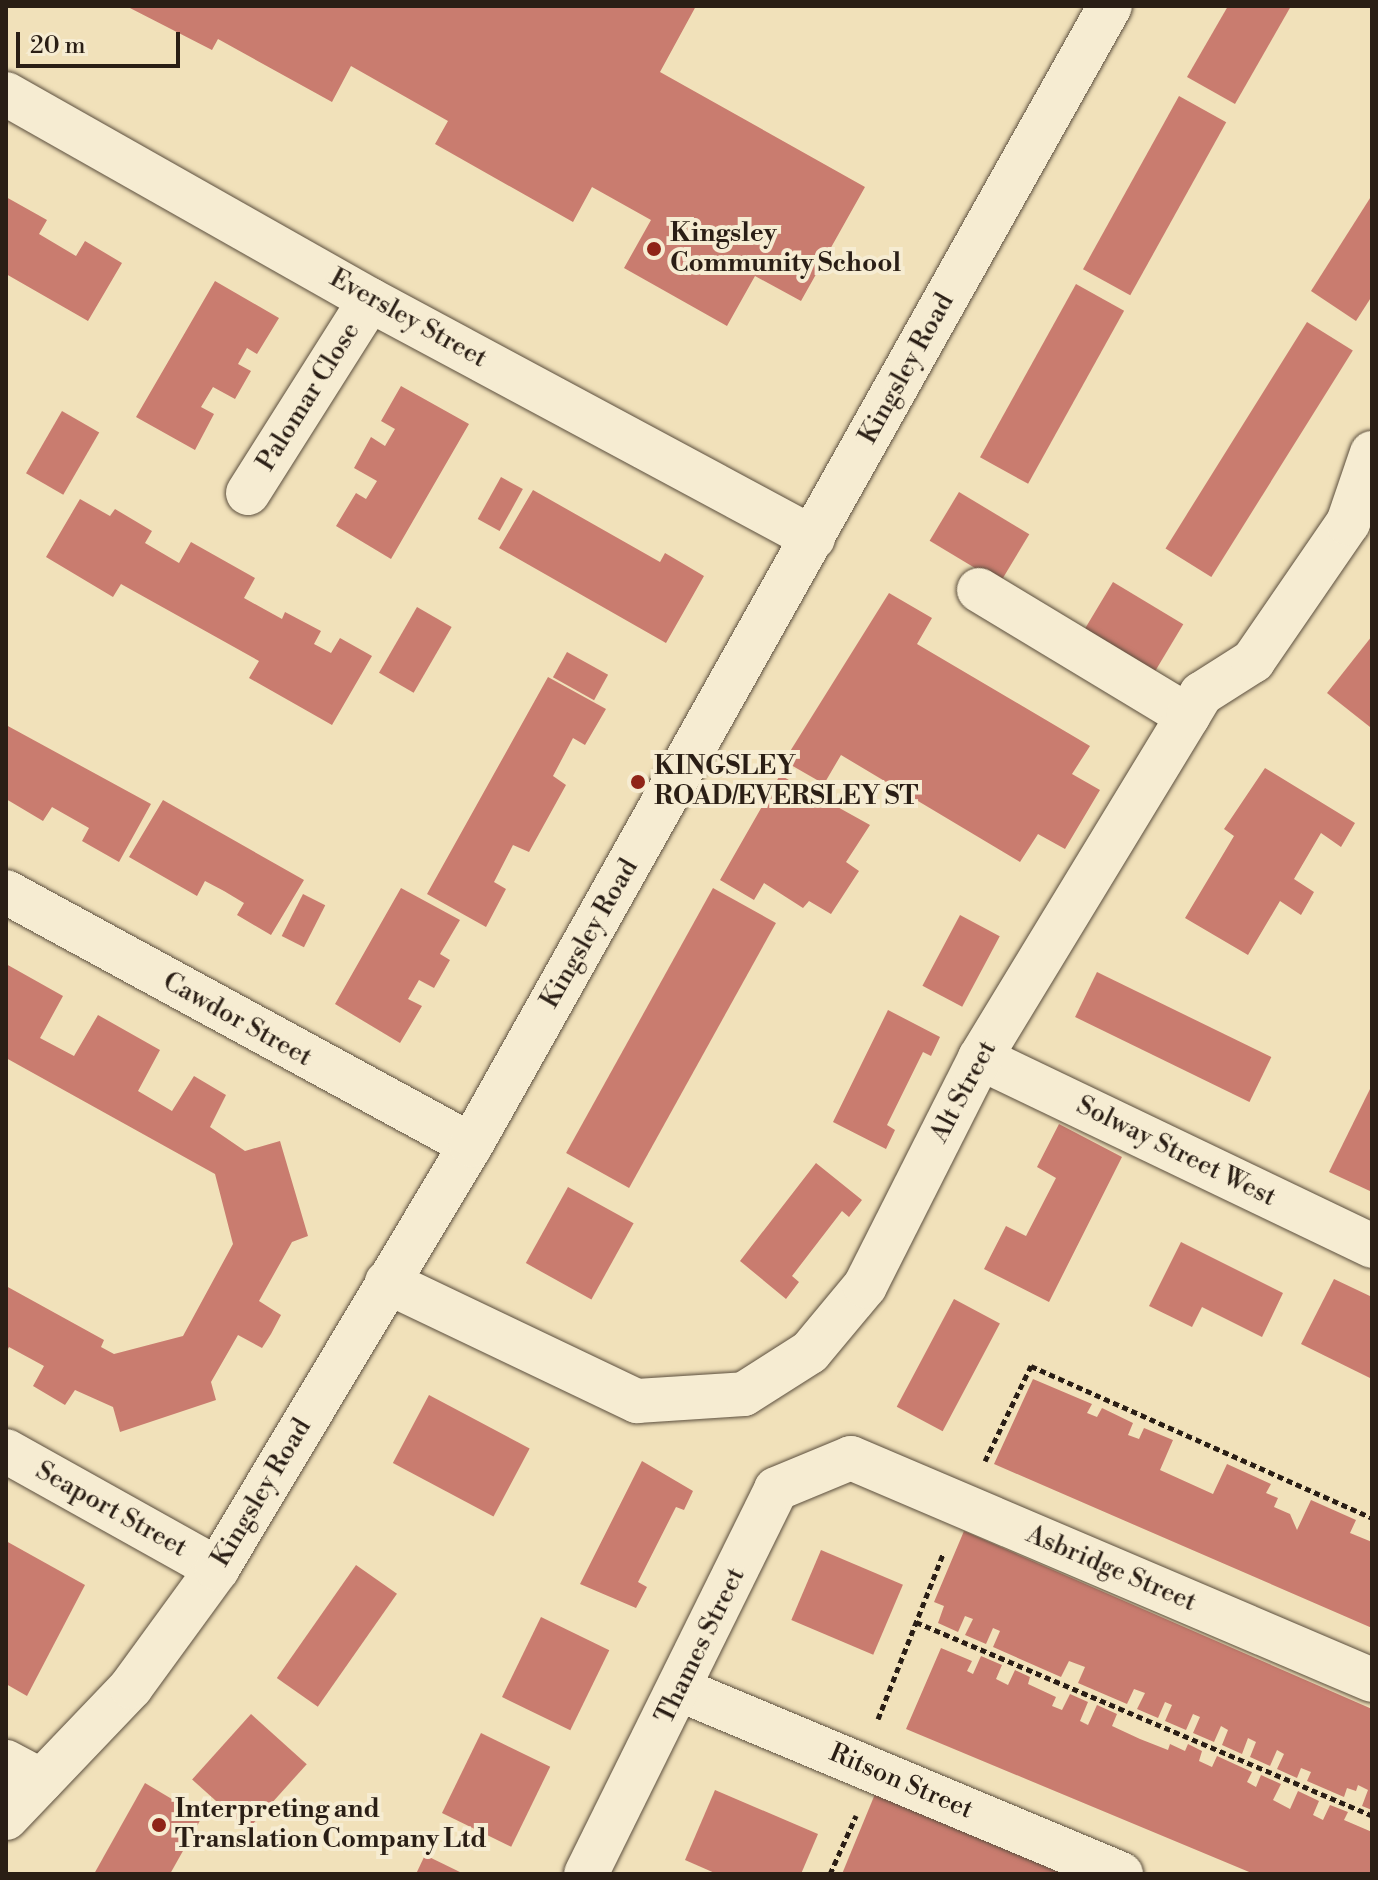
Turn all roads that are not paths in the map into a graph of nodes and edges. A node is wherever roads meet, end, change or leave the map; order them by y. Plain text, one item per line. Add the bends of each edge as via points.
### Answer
1 (1110, 6) edge
2 (6, 94) edge
3 (370, 300) junction
4 (1372, 453) edge
5 (248, 493) dead end
6 (813, 538) junction
7 (979, 590) dead end
8 (1188, 716) junction
9 (6, 892) edge
10 (980, 1058) junction
11 (471, 1145) junction
12 (1372, 1246) edge
13 (387, 1282) junction
14 (6, 1451) edge
15 (851, 1458) joint
16 (217, 1569) junction
17 (1372, 1680) edge
18 (681, 1690) junction
19 (24, 1771) edge
20 (6, 1818) edge
21 (586, 1874) edge
22 (1121, 1874) edge

1 - 6 street, Kingsley Road
2 - 3 street, Eversley Street
3 - 5 street, Palomar Close
3 - 6 street, Eversley Street
4 - 8 street, Alt Street via 1348,523 1253,661 1201,694
6 - 11 street, Kingsley Road
7 - 8 street
8 - 10 street, Alt Street
9 - 11 street, Cawdor Street
10 - 12 street, Solway Street West
10 - 13 street, Alt Street via 865,1286 810,1352 744,1394 637,1401
11 - 13 street, Kingsley Road
13 - 16 street, Kingsley Road
14 - 16 street, Seaport Street
15 - 17 street, Asbridge Street
15 - 18 street, Thames Street via 776,1489
16 - 19 street, Kingsley Road via 131,1687
18 - 21 street, Thames Street
18 - 22 street, Ritson Street
19 - 20 street, Kingsley Road

